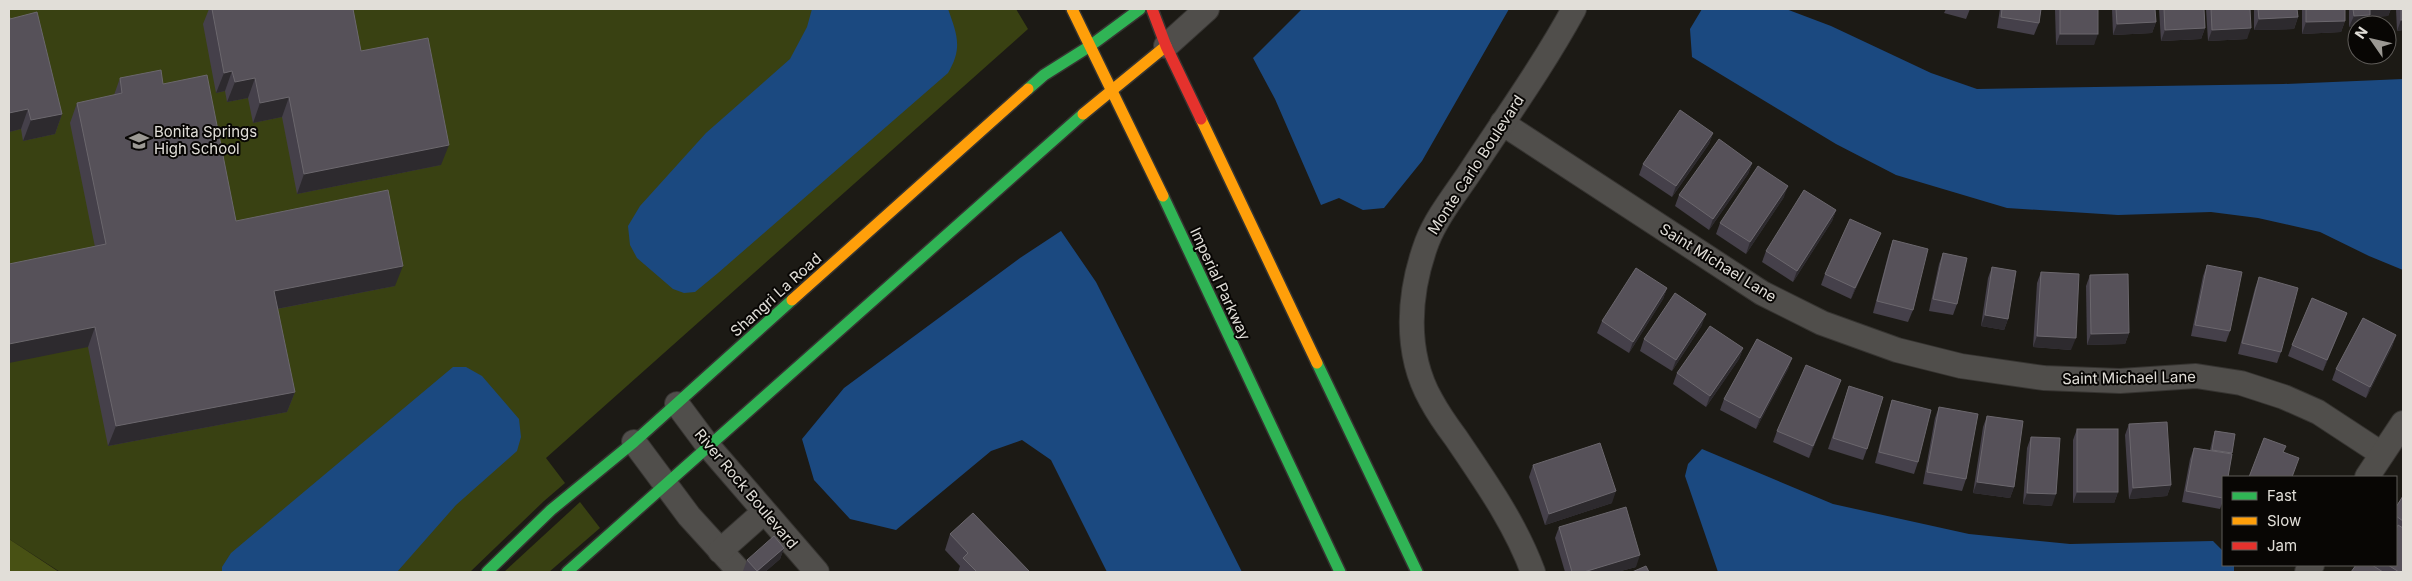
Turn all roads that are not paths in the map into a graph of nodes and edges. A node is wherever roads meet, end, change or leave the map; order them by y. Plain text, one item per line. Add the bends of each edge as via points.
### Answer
1 (1072, 9) edge
2 (1140, 9) edge
3 (1152, 9) edge
4 (1207, 9) edge
5 (1574, 9) edge
6 (1090, 46) junction
7 (1166, 46) junction
8 (1112, 88) junction
9 (1502, 123) junction
10 (677, 404) junction
11 (2403, 423) edge
12 (634, 442) junction
13 (709, 448) junction
14 (2382, 454) junction
15 (2368, 476) edge
16 (665, 486) junction
17 (764, 512) junction
18 (720, 551) junction
19 (813, 571) edge
20 (487, 572) edge
21 (567, 572) edge
22 (740, 572) edge
23 (1340, 572) edge
24 (1416, 572) edge
25 (1533, 572) edge

1 - 6 street, Imperial Parkway
2 - 6 street, Shangri La Road
3 - 7 street
4 - 7 street
5 - 9 street, Monte Carlo Boulevard
6 - 8 street, Imperial Parkway
6 - 10 street, Shangri La Road via 1044,75
7 - 8 street
7 - 24 street
8 - 13 street
8 - 23 street, Imperial Parkway
9 - 14 street, Saint Michael Lane via 1762,293 1822,323 1897,350 1970,368 2044,378 2120,381 2196,376 2241,383 2318,412
9 - 25 street, Monte Carlo Boulevard via 1439,218 1427,242 1417,273 1411,328 1414,355 1431,400 1502,508
10 - 12 street, Shangri La Road
10 - 13 street, River Rock Boulevard
11 - 14 street
12 - 16 street
12 - 20 street, Shangri La Road via 551,510
13 - 16 street
13 - 17 street, River Rock Boulevard
14 - 15 street
16 - 18 street
16 - 21 street
17 - 18 street
17 - 19 street, River Rock Boulevard
18 - 22 street

